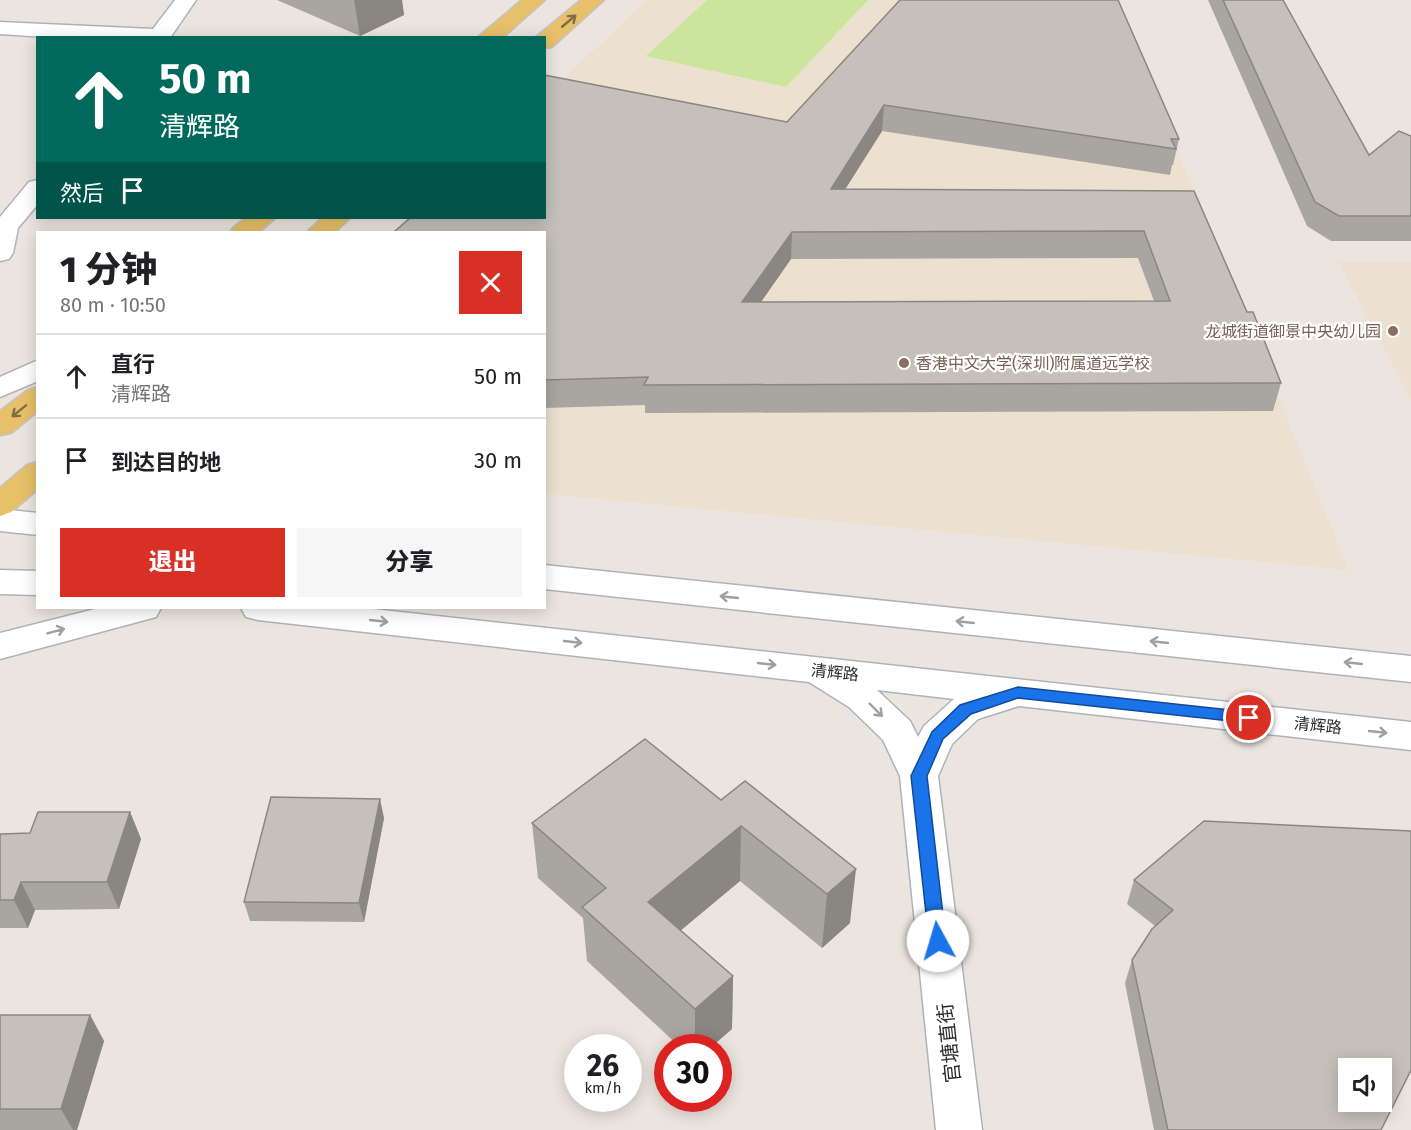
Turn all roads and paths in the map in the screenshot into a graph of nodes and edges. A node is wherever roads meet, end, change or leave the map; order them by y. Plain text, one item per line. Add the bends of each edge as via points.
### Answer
1 (186, 0) edge
2 (535, 0) edge
3 (594, 0) edge
4 (0, 28) edge
5 (141, 36) edge
6 (160, 36) edge
7 (490, 36) edge
8 (546, 40) edge
9 (36, 189) edge
10 (261, 219) edge
11 (336, 219) edge
12 (244, 231) edge
13 (321, 231) edge
14 (0, 253) edge
15 (36, 370) edge
16 (0, 388) edge
17 (36, 398) edge
18 (0, 426) edge
19 (36, 474) edge
20 (0, 505) edge
21 (0, 520) edge
22 (36, 524) edge
23 (546, 577) edge
24 (0, 582) edge
25 (36, 583) edge
26 (140, 609) edge
27 (267, 609) edge
28 (0, 646) edge
29 (809, 669) junction
30 (1411, 669) edge
31 (1018, 692) junction
32 (1411, 736) edge
33 (919, 776) junction
34 (959, 1130) edge

1 - 6 street
2 - 7 main road
8 -> 3 main road
4 - 5 street
9 - 14 street via 5,227
10 - 12 main road
11 - 13 main road
15 - 16 street
17 -> 18 main road
19 - 20 main road
21 - 22 street
30 -> 23 street
24 - 25 street
28 -> 26 street
27 -> 29 street, 清辉路
29 - 31 street, 清辉路
29 -> 33 street, 官塘直街 via 862,697 897,732
31 -> 32 street, 清辉路
31 - 33 street via 965,710 937,736
33 - 34 street, 官塘直街

